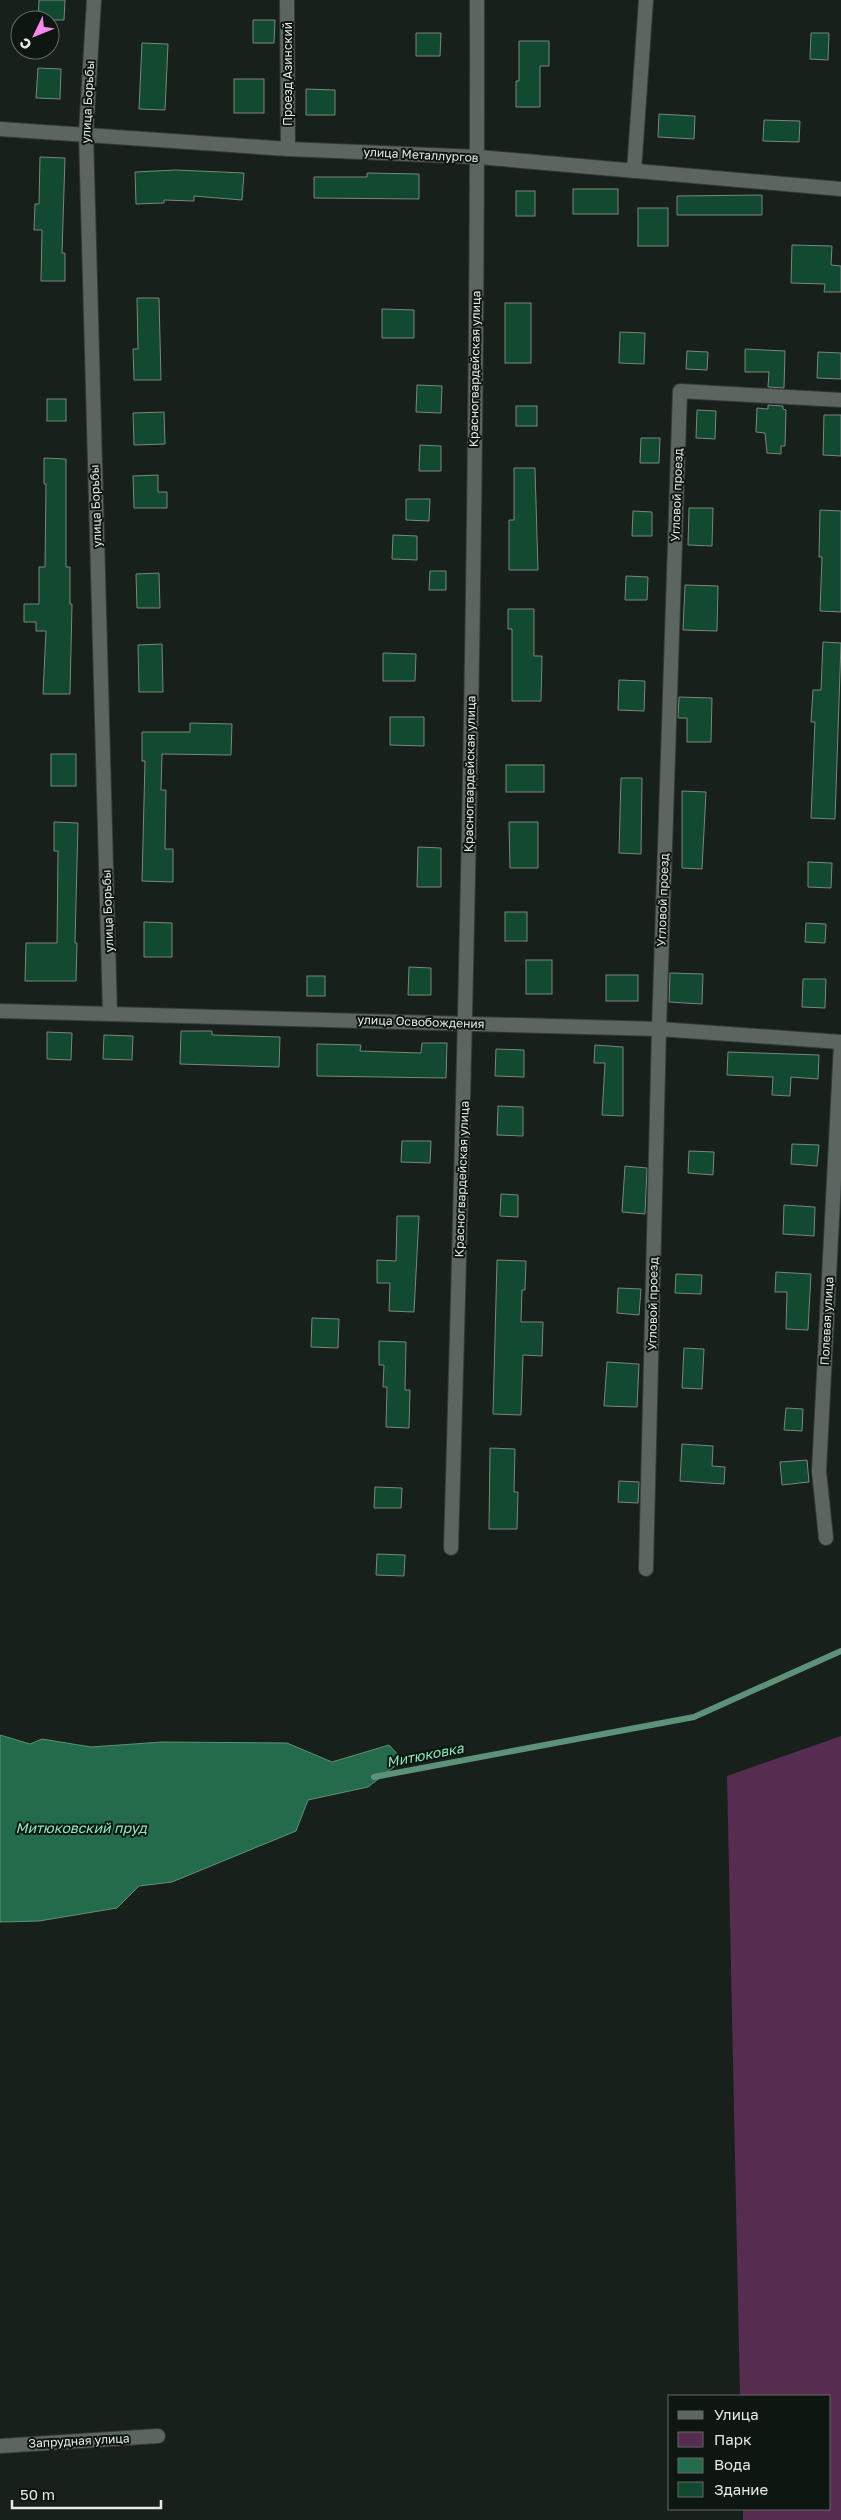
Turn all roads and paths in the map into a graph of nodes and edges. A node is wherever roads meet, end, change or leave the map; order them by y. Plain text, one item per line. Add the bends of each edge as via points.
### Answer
1 (94, 0) edge
2 (287, 0) edge
3 (477, 0) edge
4 (646, 0) edge
5 (0, 129) edge
6 (86, 133) junction
7 (288, 148) junction
8 (478, 157) junction
9 (634, 171) junction
10 (841, 189) edge
11 (841, 400) edge
12 (0, 1011) edge
13 (110, 1013) junction
14 (467, 1023) junction
15 (659, 1029) junction
16 (841, 1043) edge
17 (826, 1538) dead end
18 (451, 1548) dead end
19 (646, 1569) dead end
20 (158, 2436) dead end
21 (0, 2446) edge

1 - 6 street, улица Борьбы
2 - 7 street, Проезд Азинский
3 - 8 street, Красногвардейская улица
4 - 9 street
5 - 6 street, улица Металлургов
6 - 7 street, улица Металлургов
6 - 13 street, улица Борьбы
7 - 8 street, улица Металлургов
8 - 9 street, улица Металлургов
8 - 14 street, Красногвардейская улица
9 - 10 street, улица Металлургов
11 - 15 street, Угловой проезд via 680,391
12 - 13 street, улица Освобождения
13 - 14 street, улица Освобождения
14 - 15 street, улица Освобождения
14 - 18 street, Красногвардейская улица
15 - 16 street, улица Освобождения
15 - 19 street, Угловой проезд
16 - 17 street, Полевая улица via 819,1471
20 - 21 street, Запрудная улица

